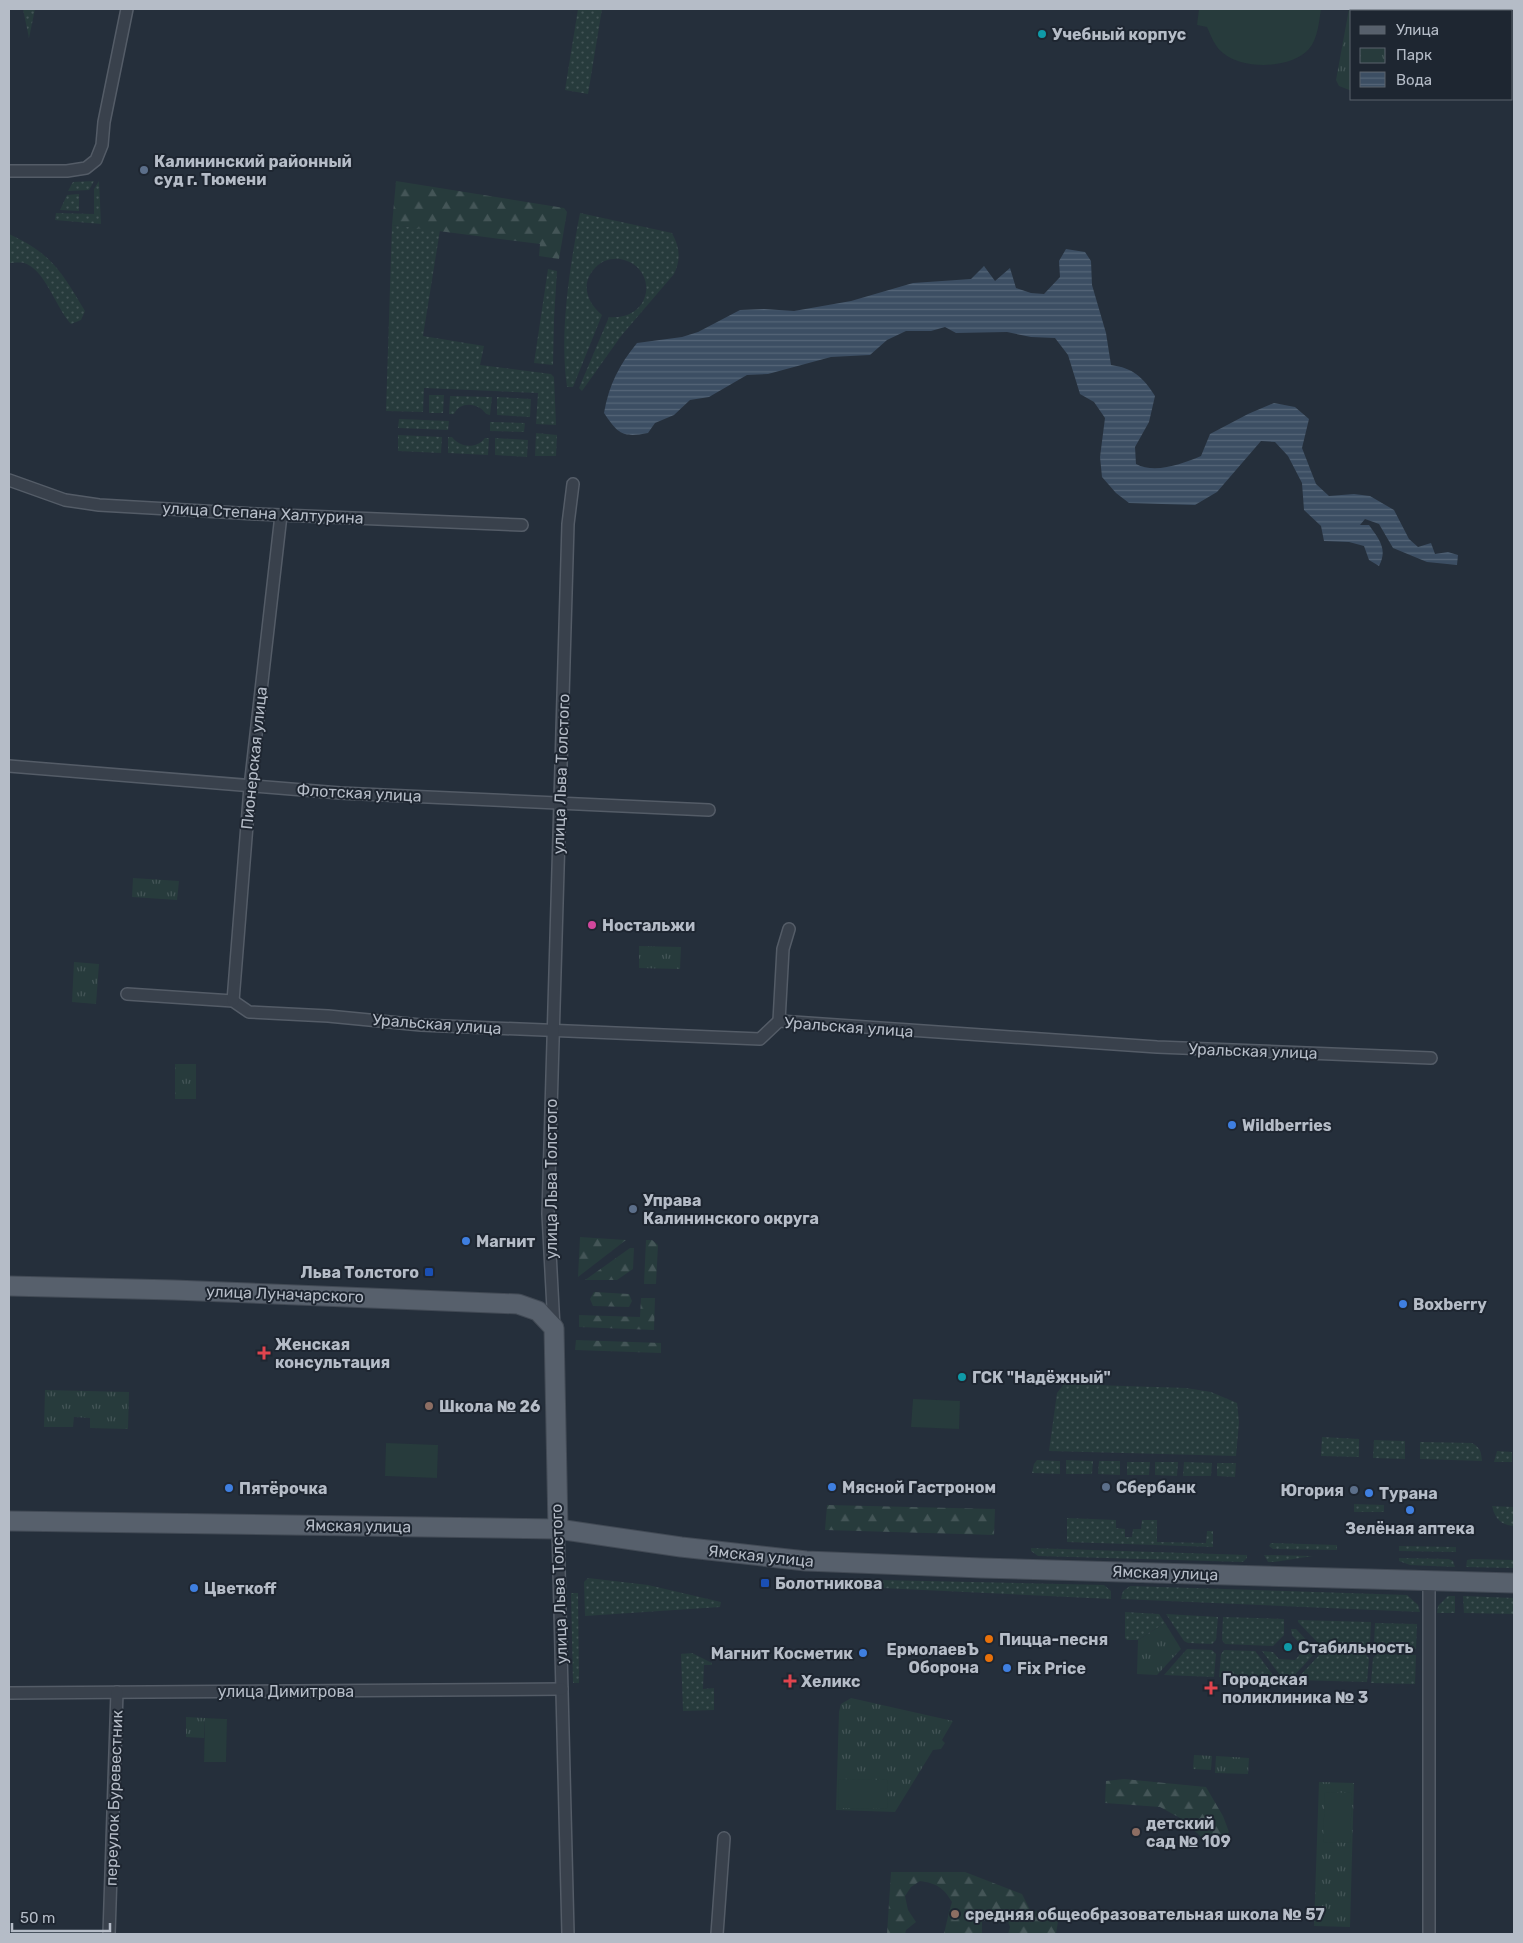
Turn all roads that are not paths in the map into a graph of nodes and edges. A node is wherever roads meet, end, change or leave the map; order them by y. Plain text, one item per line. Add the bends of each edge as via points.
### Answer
1 (127, 9) edge
2 (9, 171) edge
3 (9, 480) edge
4 (573, 484) dead end
5 (281, 515) junction
6 (522, 525) dead end
7 (9, 766) edge
8 (250, 787) junction
9 (560, 802) junction
10 (709, 810) dead end
11 (789, 930) dead end
12 (127, 994) dead end
13 (233, 1001) junction
14 (779, 1020) junction
15 (552, 1030) junction
16 (1431, 1058) dead end
17 (9, 1286) edge
18 (554, 1328) junction
19 (9, 1521) edge
20 (558, 1529) junction
21 (1429, 1581) junction
22 (1514, 1583) edge
23 (562, 1689) junction
24 (117, 1692) junction
25 (9, 1693) edge
26 (724, 1838) dead end
27 (109, 1934) edge
28 (568, 1934) edge
29 (717, 1934) edge
30 (1429, 1934) edge

1 - 2 street via 102,146 96,160 86,168 67,171
3 - 5 street, улица Степана Халтурина via 65,500 99,505
4 - 9 street, улица Льва Толстого via 568,524
5 - 6 street, улица Степана Халтурина
5 - 8 street, Пионерская улица
7 - 8 street, Флотская улица
8 - 9 street, Флотская улица
8 - 13 street, Пионерская улица
9 - 10 street, Флотская улица
9 - 15 street, улица Льва Толстого
11 - 14 street via 782,949
12 - 13 street, Уральская улица
13 - 15 street, Уральская улица via 248,1012 421,1025
14 - 15 street, Уральская улица via 760,1039
14 - 16 street, Уральская улица via 1157,1047
15 - 18 street, улица Льва Толстого via 548,1214
17 - 18 main road, улица Луначарского via 518,1304 538,1311
18 - 20 main road, улица Льва Толстого
19 - 20 main road, Ямская улица
20 - 21 main road, Ямская улица via 806,1562
20 - 23 street, улица Льва Толстого
21 - 22 main road, Ямская улица
21 - 30 street
23 - 24 street, улица Димитрова
23 - 28 street, улица Льва Толстого
24 - 25 street, улица Димитрова
24 - 27 street, переулок Буревестник
26 - 29 street

